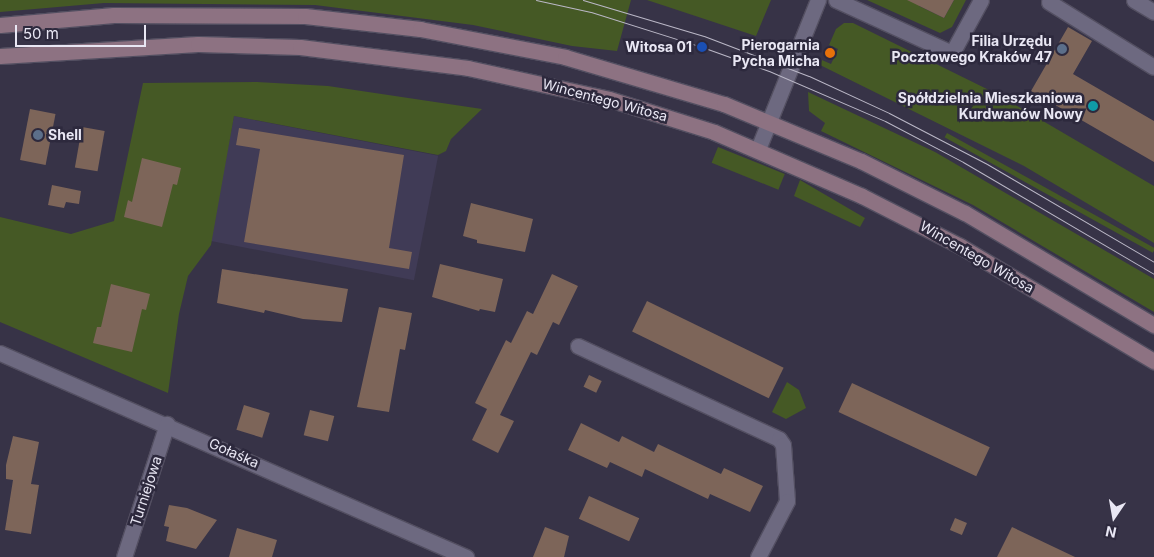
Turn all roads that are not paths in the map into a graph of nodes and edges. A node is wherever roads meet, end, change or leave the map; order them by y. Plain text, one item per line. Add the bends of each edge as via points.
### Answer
1 (818, 0) edge
2 (836, 0) edge
3 (981, 0) edge
4 (1134, 0) edge
5 (1048, 1) edge
6 (1154, 12) edge
7 (0, 25) edge
8 (0, 56) edge
9 (1154, 67) edge
10 (770, 121) junction
11 (758, 150) junction
12 (1154, 324) edge
13 (578, 346) dead end
14 (0, 353) edge
15 (1154, 361) edge
16 (167, 424) junction
17 (124, 557) edge
18 (466, 557) edge
19 (758, 557) edge

1 - 10 street
2 - 3 street via 952,53
4 - 6 street
5 - 9 street
7 - 10 main road via 114,15 189,14 305,16 378,23 486,40 565,57 683,90
8 - 11 main road, Wincentego Witosa via 198,44 359,52 468,68 572,90 658,114
10 - 11 street
10 - 12 main road via 922,190
11 - 15 main road, Wincentego Witosa via 862,196 944,238
13 - 19 street via 779,438 783,445 787,501
14 - 16 street, Gołaśka
16 - 17 street, Turniejowa
16 - 18 street, Gołaśka

